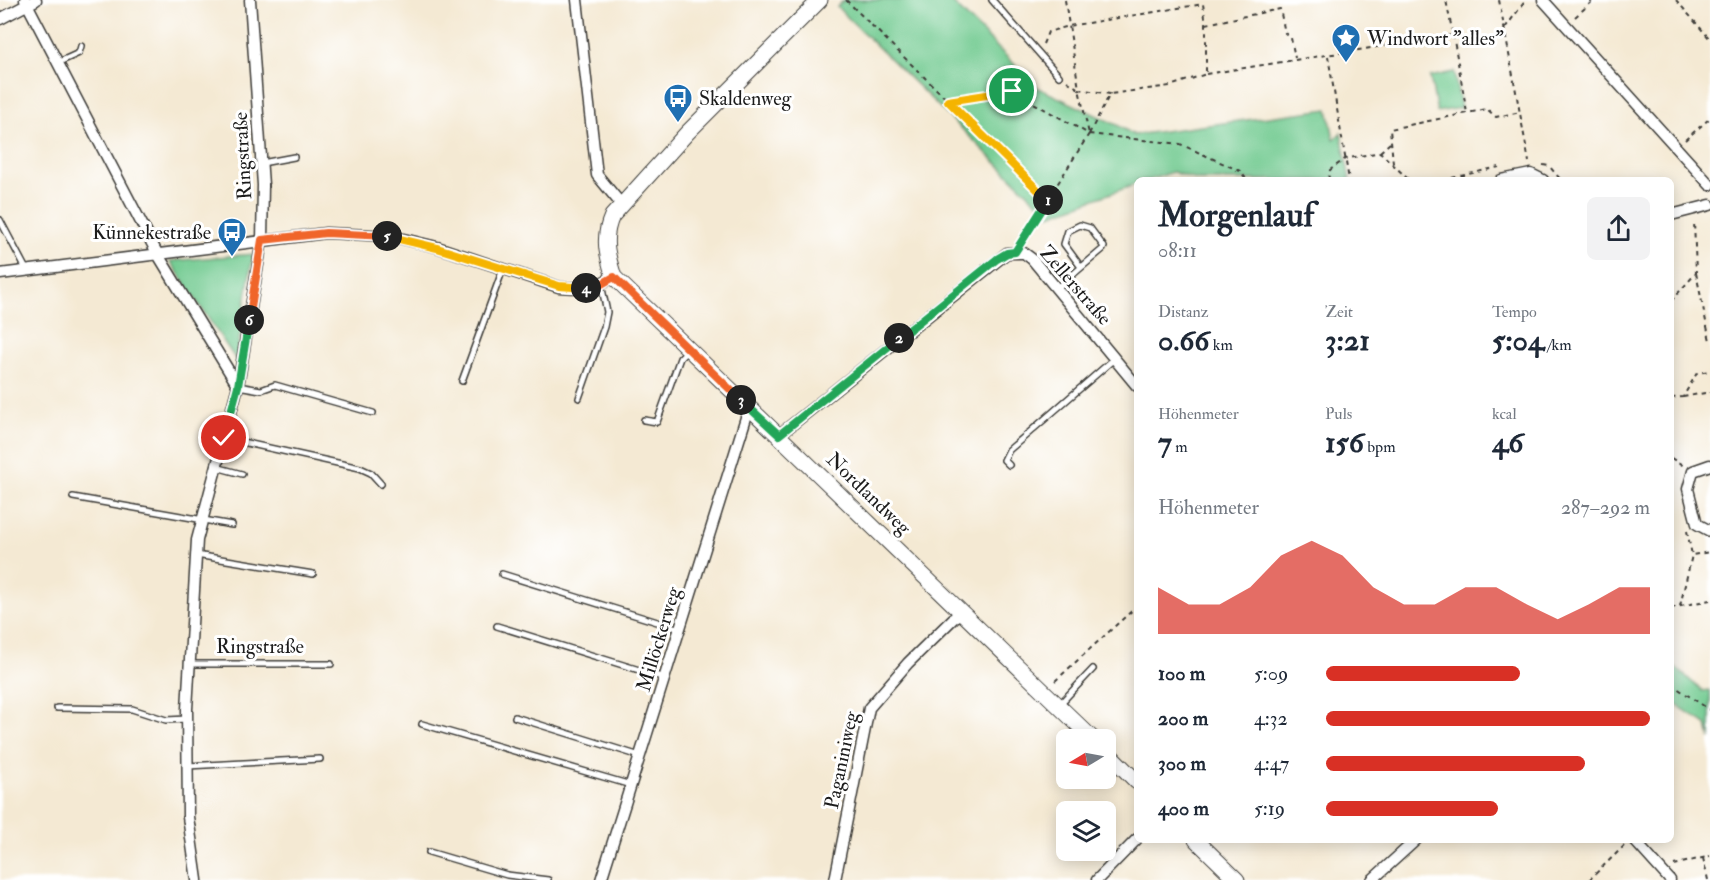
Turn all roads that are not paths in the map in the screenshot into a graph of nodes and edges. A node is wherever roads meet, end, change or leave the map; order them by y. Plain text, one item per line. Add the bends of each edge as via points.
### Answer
1 (250, 0) edge
2 (577, 0) edge
3 (820, 0) edge
4 (992, 0) edge
5 (1544, 0) edge
6 (29, 2) edge
7 (0, 19) edge
8 (81, 46) dead end
9 (57, 63) junction
10 (1059, 76) road end
11 (294, 157) dead end
12 (262, 163) junction
13 (1516, 177) edge
14 (1537, 177) edge
15 (1710, 185) edge
16 (621, 204) junction
17 (1710, 205) edge
18 (1674, 214) edge
19 (0, 220) edge
20 (262, 240) junction
21 (157, 253) junction
22 (1081, 267) junction
23 (503, 268) junction
24 (27, 271) junction
25 (0, 274) edge
26 (608, 281) junction
27 (1057, 288) junction
28 (689, 349) junction
29 (1115, 358) junction
30 (462, 381) dead end
31 (1134, 382) edge
32 (238, 386) junction
33 (579, 398) dead end
34 (749, 408) junction
35 (373, 413) dead end
36 (644, 420) dead end
37 (779, 435) junction
38 (224, 438) junction
39 (1009, 465) dead end
40 (1710, 465) edge
41 (216, 467) junction
42 (242, 474) dead end
43 (381, 483) dead end
44 (73, 497) dead end
45 (202, 522) junction
46 (232, 525) dead end
47 (1710, 531) edge
48 (196, 555) junction
49 (313, 574) dead end
50 (502, 574) dead end
51 (961, 611) junction
52 (497, 626) dead end
53 (680, 629) junction
54 (189, 664) junction
55 (331, 664) dead end
56 (1093, 669) dead end
57 (664, 678) junction
58 (1058, 705) junction
59 (57, 708) dead end
60 (515, 717) dead end
61 (187, 720) junction
62 (422, 724) dead end
63 (1083, 729) edge
64 (640, 756) junction
65 (320, 759) dead end
66 (1116, 761) edge
67 (187, 766) junction
68 (1134, 779) edge
69 (631, 786) junction
70 (1134, 842) edge
71 (1199, 843) edge
72 (1413, 843) edge
73 (1638, 843) edge
74 (429, 852) dead end
75 (197, 880) edge
76 (548, 880) edge
77 (601, 880) edge
78 (835, 880) edge
79 (1097, 880) edge
80 (1237, 880) edge
81 (1372, 880) edge
82 (1670, 880) edge

1 - 12 street, Ringstraße
2 - 16 street via 597,175
3 - 16 street
4 - 10 lane
5 - 15 street
6 - 7 street
6 - 9 street
8 - 9 lane via 79,53
9 - 21 street
11 - 12 lane
12 - 20 street, Ringstraße
13 - 14 street
16 - 26 street via 605,230
17 - 18 street
19 - 24 lane
20 - 21 street
20 - 23 street via 326,233 391,236
20 - 32 street, Ringstraße
21 - 24 street
21 - 32 street
22 - 22 lane via 1104,247 1090,228 1080,225 1068,231 1065,244
22 - 27 lane
23 - 26 street via 578,289
23 - 30 lane
24 - 25 street
26 - 28 street, Nordlandweg
26 - 33 lane via 604,327
27 - 29 street, Zellerstraße
27 - 37 street, Zellerstraße via 1024,253 1007,253
28 - 34 street, Nordlandweg
28 - 36 lane via 680,358 657,422
29 - 31 street, Zellerstraße
29 - 39 lane via 1009,450 1004,460
32 - 35 lane via 261,390 275,385
32 - 38 street, Ringstraße
34 - 37 street, Nordlandweg
34 - 53 street, Millöckerweg
37 - 51 street, Nordlandweg
38 - 41 street, Ringstraße
38 - 43 lane via 360,468
40 - 47 street via 1693,471 1689,489 1697,524
41 - 42 lane
41 - 45 street, Ringstraße
44 - 45 lane
45 - 46 lane
45 - 48 street, Ringstraße
48 - 49 lane
48 - 54 street, Ringstraße
50 - 53 lane
51 - 58 street, Nordlandweg
51 - 78 street, Paganiniweg via 869,708
52 - 57 lane
53 - 57 street, Millöckerweg
54 - 55 lane, Ringstraße
54 - 61 street, Ringstraße
56 - 58 lane
57 - 64 street, Millöckerweg
58 - 63 street, Nordlandweg
59 - 61 lane via 132,709 166,720
60 - 64 lane
61 - 67 street, Ringstraße
62 - 69 lane
64 - 69 street, Millöckerweg
65 - 67 lane
66 - 68 street
67 - 75 street, Ringstraße via 188,817
69 - 77 street, Millöckerweg
70 - 79 street
71 - 80 street
72 - 81 street
73 - 82 street
74 - 76 lane via 507,875

